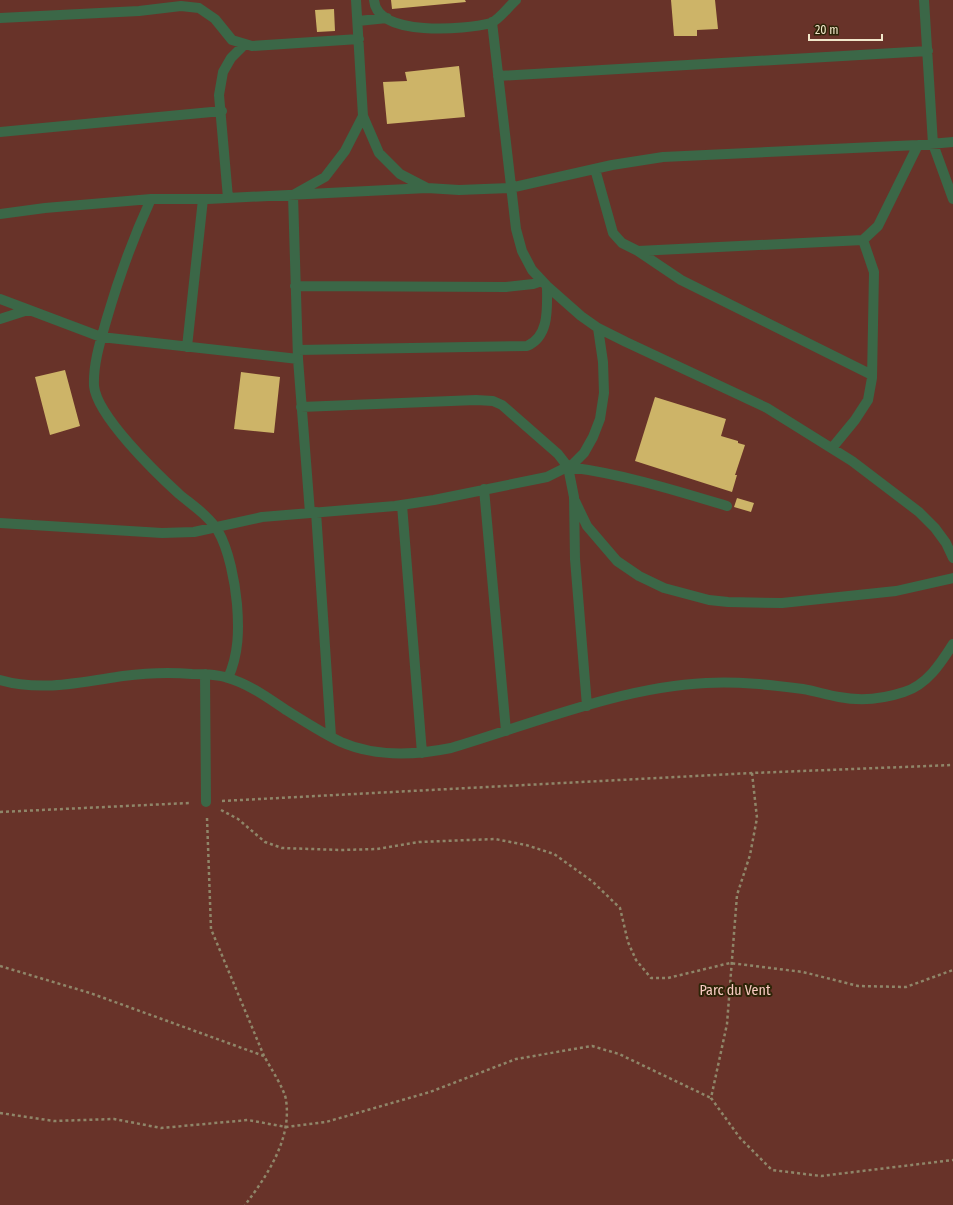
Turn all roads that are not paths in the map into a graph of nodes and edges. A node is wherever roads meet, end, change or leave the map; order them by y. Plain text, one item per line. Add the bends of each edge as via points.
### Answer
1 (356, 0) edge
2 (374, 0) edge
3 (516, 0) edge
4 (924, 0) edge
5 (0, 18) edge
6 (387, 18) junction
7 (358, 21) junction
8 (492, 22) junction
9 (359, 39) junction
10 (244, 45) junction
11 (928, 51) junction
12 (498, 76) junction
13 (222, 111) junction
14 (363, 116) junction
15 (0, 132) edge
16 (953, 142) edge
17 (932, 144) junction
18 (918, 145) junction
19 (595, 169) junction
20 (427, 188) junction
21 (510, 188) junction
22 (293, 195) junction
23 (228, 198) junction
24 (151, 199) junction
25 (203, 199) junction
26 (953, 199) edge
27 (0, 214) edge
28 (863, 240) junction
29 (638, 251) junction
30 (544, 283) junction
31 (295, 286) junction
32 (0, 299) edge
33 (28, 310) junction
34 (0, 319) edge
35 (598, 328) junction
36 (101, 337) junction
37 (187, 347) junction
38 (298, 355) junction
39 (872, 375) junction
40 (301, 407) junction
41 (832, 448) junction
42 (568, 467) junction
43 (484, 489) junction
44 (574, 498) junction
45 (402, 505) junction
46 (727, 506) dead end
47 (313, 512) junction
48 (0, 523) edge
49 (214, 527) junction
50 (953, 541) edge
51 (952, 556) edge
52 (953, 578) edge
53 (953, 644) edge
54 (205, 674) junction
55 (228, 678) junction
56 (0, 680) edge
57 (587, 706) junction
58 (506, 732) junction
59 (331, 736) junction
60 (422, 753) junction
61 (206, 802) road end

1 - 7 lane
2 - 6 lane via 377,10
3 - 8 lane
4 - 11 lane
5 - 10 lane via 139,11 181,6 199,8 215,19 232,40
6 - 7 lane
6 - 8 lane via 403,26 424,28
7 - 9 lane
8 - 12 lane
9 - 10 lane
9 - 14 lane
10 - 13 lane via 223,72 219,95
11 - 12 lane
11 - 17 lane
12 - 21 lane
13 - 15 lane
13 - 23 lane
14 - 20 lane via 379,153 400,174
14 - 22 lane via 344,151 325,177
16 - 17 lane
17 - 18 lane
17 - 26 lane
18 - 19 lane via 663,157
18 - 28 lane via 878,226
19 - 21 lane
19 - 29 lane via 613,233 622,243
20 - 21 lane
20 - 22 lane
21 - 30 lane via 522,250 532,270
22 - 23 lane
22 - 31 lane
23 - 25 lane
24 - 25 lane
24 - 27 lane
24 - 36 lane via 134,236
25 - 37 lane
28 - 29 lane
28 - 39 lane via 874,272
29 - 39 lane via 681,280
30 - 31 lane via 506,287
30 - 35 lane
30 - 38 lane via 547,312 542,331 534,343 527,346
31 - 38 lane
32 - 33 lane
33 - 34 lane
33 - 36 lane
35 - 41 lane via 767,408
35 - 42 lane via 604,393 600,419 584,453
36 - 37 lane
36 - 49 lane via 94,387 104,410 138,453 170,486 210,520
37 - 38 lane
38 - 40 lane
39 - 41 lane via 868,400
40 - 42 lane via 493,401 502,405 536,434
40 - 47 lane
41 - 51 lane via 919,512 935,528
42 - 43 lane via 547,477
42 - 44 lane
42 - 46 lane via 643,481
43 - 45 lane
43 - 58 lane
44 - 52 lane via 586,526 617,561 664,588 709,600 782,602 896,592
44 - 57 lane via 575,559
45 - 47 lane
45 - 60 lane
47 - 49 lane via 262,517
47 - 59 lane
48 - 49 lane via 162,533 194,532
49 - 55 lane via 227,558 235,588 239,628 233,666
50 - 51 lane
53 - 57 lane via 936,670 925,680 906,692 874,699 853,699 804,689 720,682 676,686
54 - 55 lane
54 - 56 lane via 166,672 55,686
54 - 61 lane
55 - 59 lane via 256,690
57 - 58 lane
58 - 60 lane via 451,748
59 - 60 lane via 342,742 375,751

